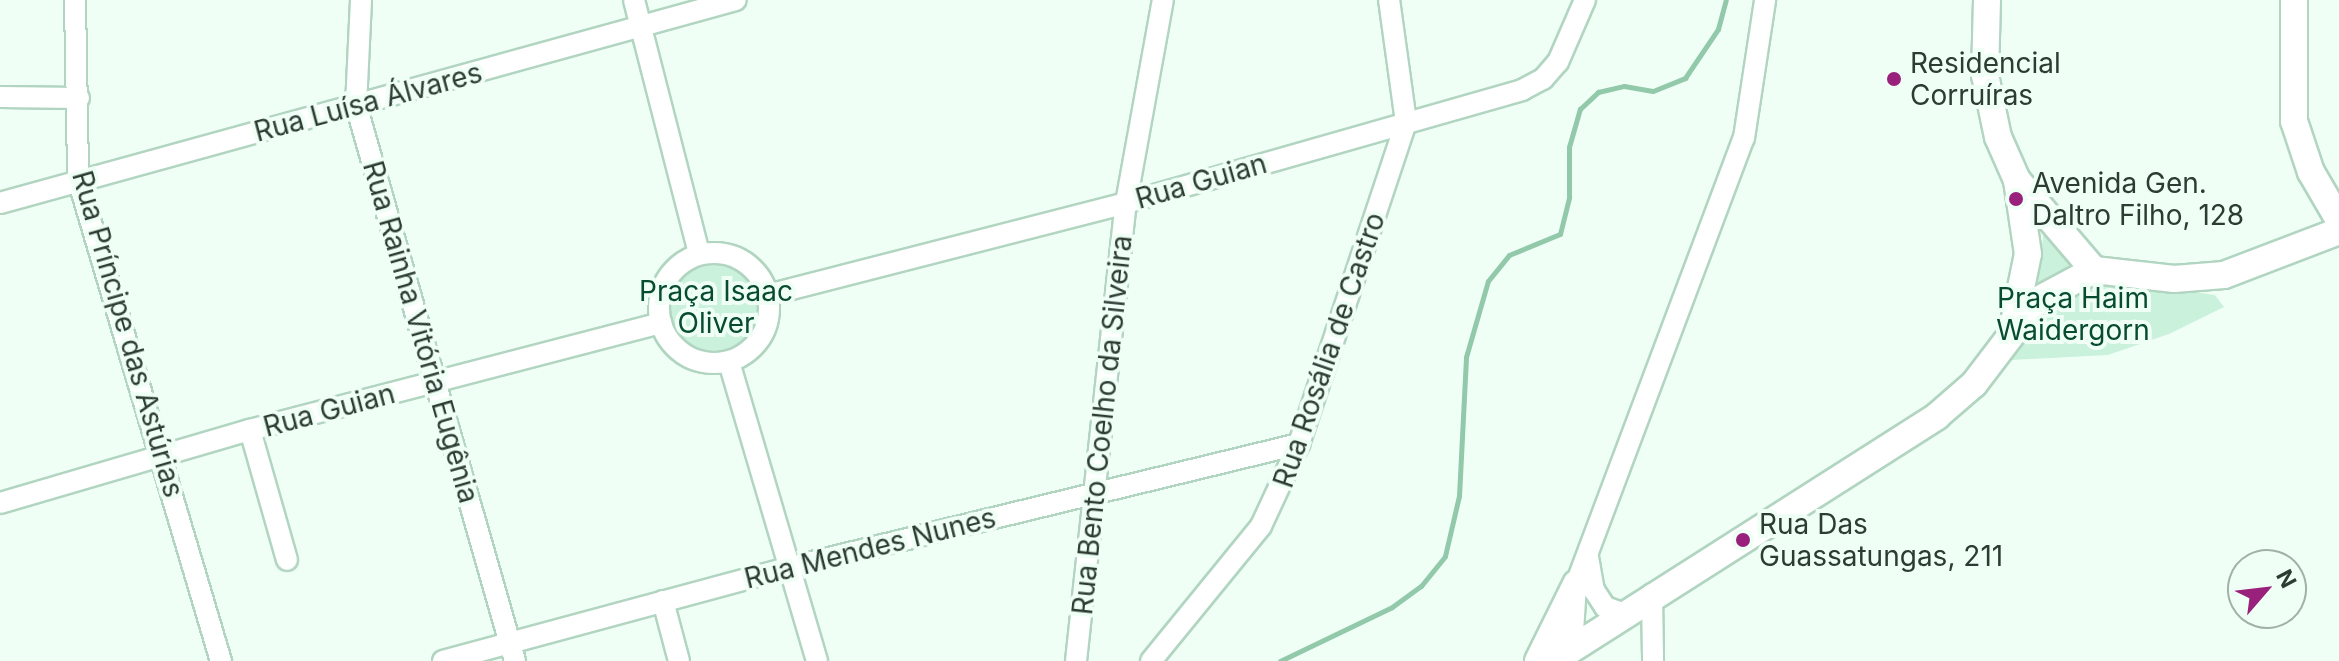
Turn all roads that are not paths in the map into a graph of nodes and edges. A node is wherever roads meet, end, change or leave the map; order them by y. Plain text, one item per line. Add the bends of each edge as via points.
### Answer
1 (75, 0) edge
2 (361, 0) edge
3 (634, 0) edge
4 (736, 0) edge
5 (1163, 0) edge
6 (1389, 0) edge
7 (1585, 0) edge
8 (1765, 0) edge
9 (1987, 0) edge
10 (2294, 0) edge
11 (638, 31) junction
12 (0, 97) edge
13 (79, 98) junction
14 (356, 105) junction
15 (1406, 122) junction
16 (78, 179) junction
17 (2017, 180) junction
18 (0, 203) edge
19 (1126, 203) junction
20 (2339, 220) edge
21 (2339, 231) edge
22 (699, 254) junction
23 (2094, 270) junction
24 (768, 295) junction
25 (661, 323) junction
26 (2009, 336) junction
27 (729, 362) junction
28 (434, 382) junction
29 (250, 430) junction
30 (1299, 444) junction
31 (162, 459) junction
32 (1094, 493) junction
33 (0, 503) edge
34 (1588, 557) junction
35 (287, 560) dead end
36 (792, 567) junction
37 (1576, 584) junction
38 (1652, 594) junction
39 (663, 601) junction
40 (1622, 613) junction
41 (512, 652) edge
42 (1562, 655) edge
43 (221, 661) edge
44 (443, 661) edge
45 (679, 661) edge
46 (817, 661) edge
47 (1076, 661) edge
48 (1151, 661) edge
49 (1538, 661) edge
50 (1653, 661) edge

1 - 13 street, Rua Príncipe das Astúrias
2 - 14 street, Rua Rainha Vitória Eugênia
3 - 11 street
4 - 11 street, Rua Luísa Álvares
5 - 19 street, Rua Bento Coelho da Silveira
6 - 15 street, Rua Rosália de Castro
7 - 15 street, Rua Guian via 1558,62 1543,79 1522,90
8 - 34 street via 1744,138
9 - 17 street via 1988,107
10 - 20 street via 2294,121 2311,172
11 - 14 street, Rua Luísa Álvares
11 - 22 street
12 - 13 street
13 - 16 street, Rua Príncipe das Astúrias
14 - 16 street, Rua Luísa Álvares
14 - 28 street, Rua Rainha Vitória Eugênia
15 - 19 street, Rua Guian
15 - 30 street, Rua Rosália de Castro
16 - 18 street, Rua Luísa Álvares
16 - 31 street, Rua Príncipe das Astúrias
17 - 23 street
17 - 26 street via 2028,254
19 - 24 street, Rua Guian
19 - 32 street, Rua Bento Coelho da Silveira
21 - 23 street via 2224,275 2174,279
22 - 24 street via 734,256 761,278
22 - 25 street via 671,273 660,297
23 - 26 street via 2038,300
24 - 27 street via 766,328 751,349
25 - 27 street via 668,339 687,356 712,364
25 - 28 street, Rua Guian
26 - 38 street via 1974,384 1937,416
27 - 36 street
28 - 29 street, Rua Guian
28 - 41 street, Rua Rainha Vitória Eugênia
29 - 31 street, Rua Guian
29 - 35 street
30 - 32 street, Rua Mendes Nunes
30 - 48 street, Rua Rosália de Castro via 1261,526
31 - 33 street, Rua Guian
31 - 43 street, Rua Príncipe das Astúrias
32 - 36 street, Rua Mendes Nunes
32 - 47 street, Rua Bento Coelho da Silveira
34 - 37 street
34 - 40 street via 1594,590 1605,607
36 - 39 street, Rua Mendes Nunes
36 - 46 street
37 - 42 street
37 - 49 street
38 - 40 street
38 - 50 street
39 - 41 street, Rua Mendes Nunes
39 - 45 street
40 - 42 street
41 - 44 street, Rua Mendes Nunes

